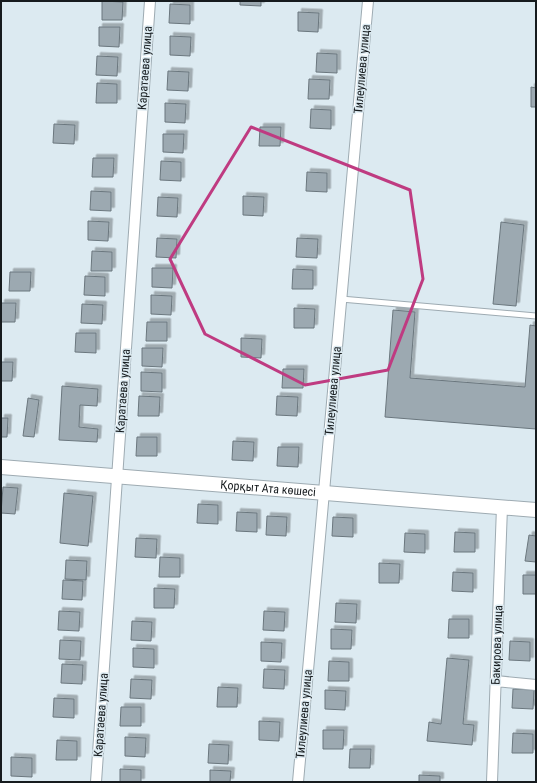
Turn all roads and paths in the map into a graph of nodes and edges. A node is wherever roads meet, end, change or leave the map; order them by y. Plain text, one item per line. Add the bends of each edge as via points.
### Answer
1 (150, 1) edge
2 (368, 1) edge
3 (341, 299) junction
4 (536, 316) edge
5 (1, 467) edge
6 (117, 476) junction
7 (324, 493) junction
8 (502, 507) junction
9 (536, 510) edge
10 (496, 681) junction
11 (536, 685) edge
12 (96, 782) edge
13 (298, 782) edge
14 (492, 782) edge

1 - 6 street, Каратаева улица
2 - 3 street, Тилеулиева улица
3 - 4 lane
3 - 7 street, Тилеулиева улица
5 - 6 main road, Қорқыт Ата көшесі
6 - 7 main road, Қорқыт Ата көшесі
6 - 12 street, Каратаева улица
7 - 8 main road, Қорқыт Ата көшесі
7 - 13 street, Тилеулиева улица
8 - 9 main road, Қорқыт Ата көшесі
8 - 10 street, Бакирова улица
10 - 11 street
10 - 14 street, Бакирова улица

